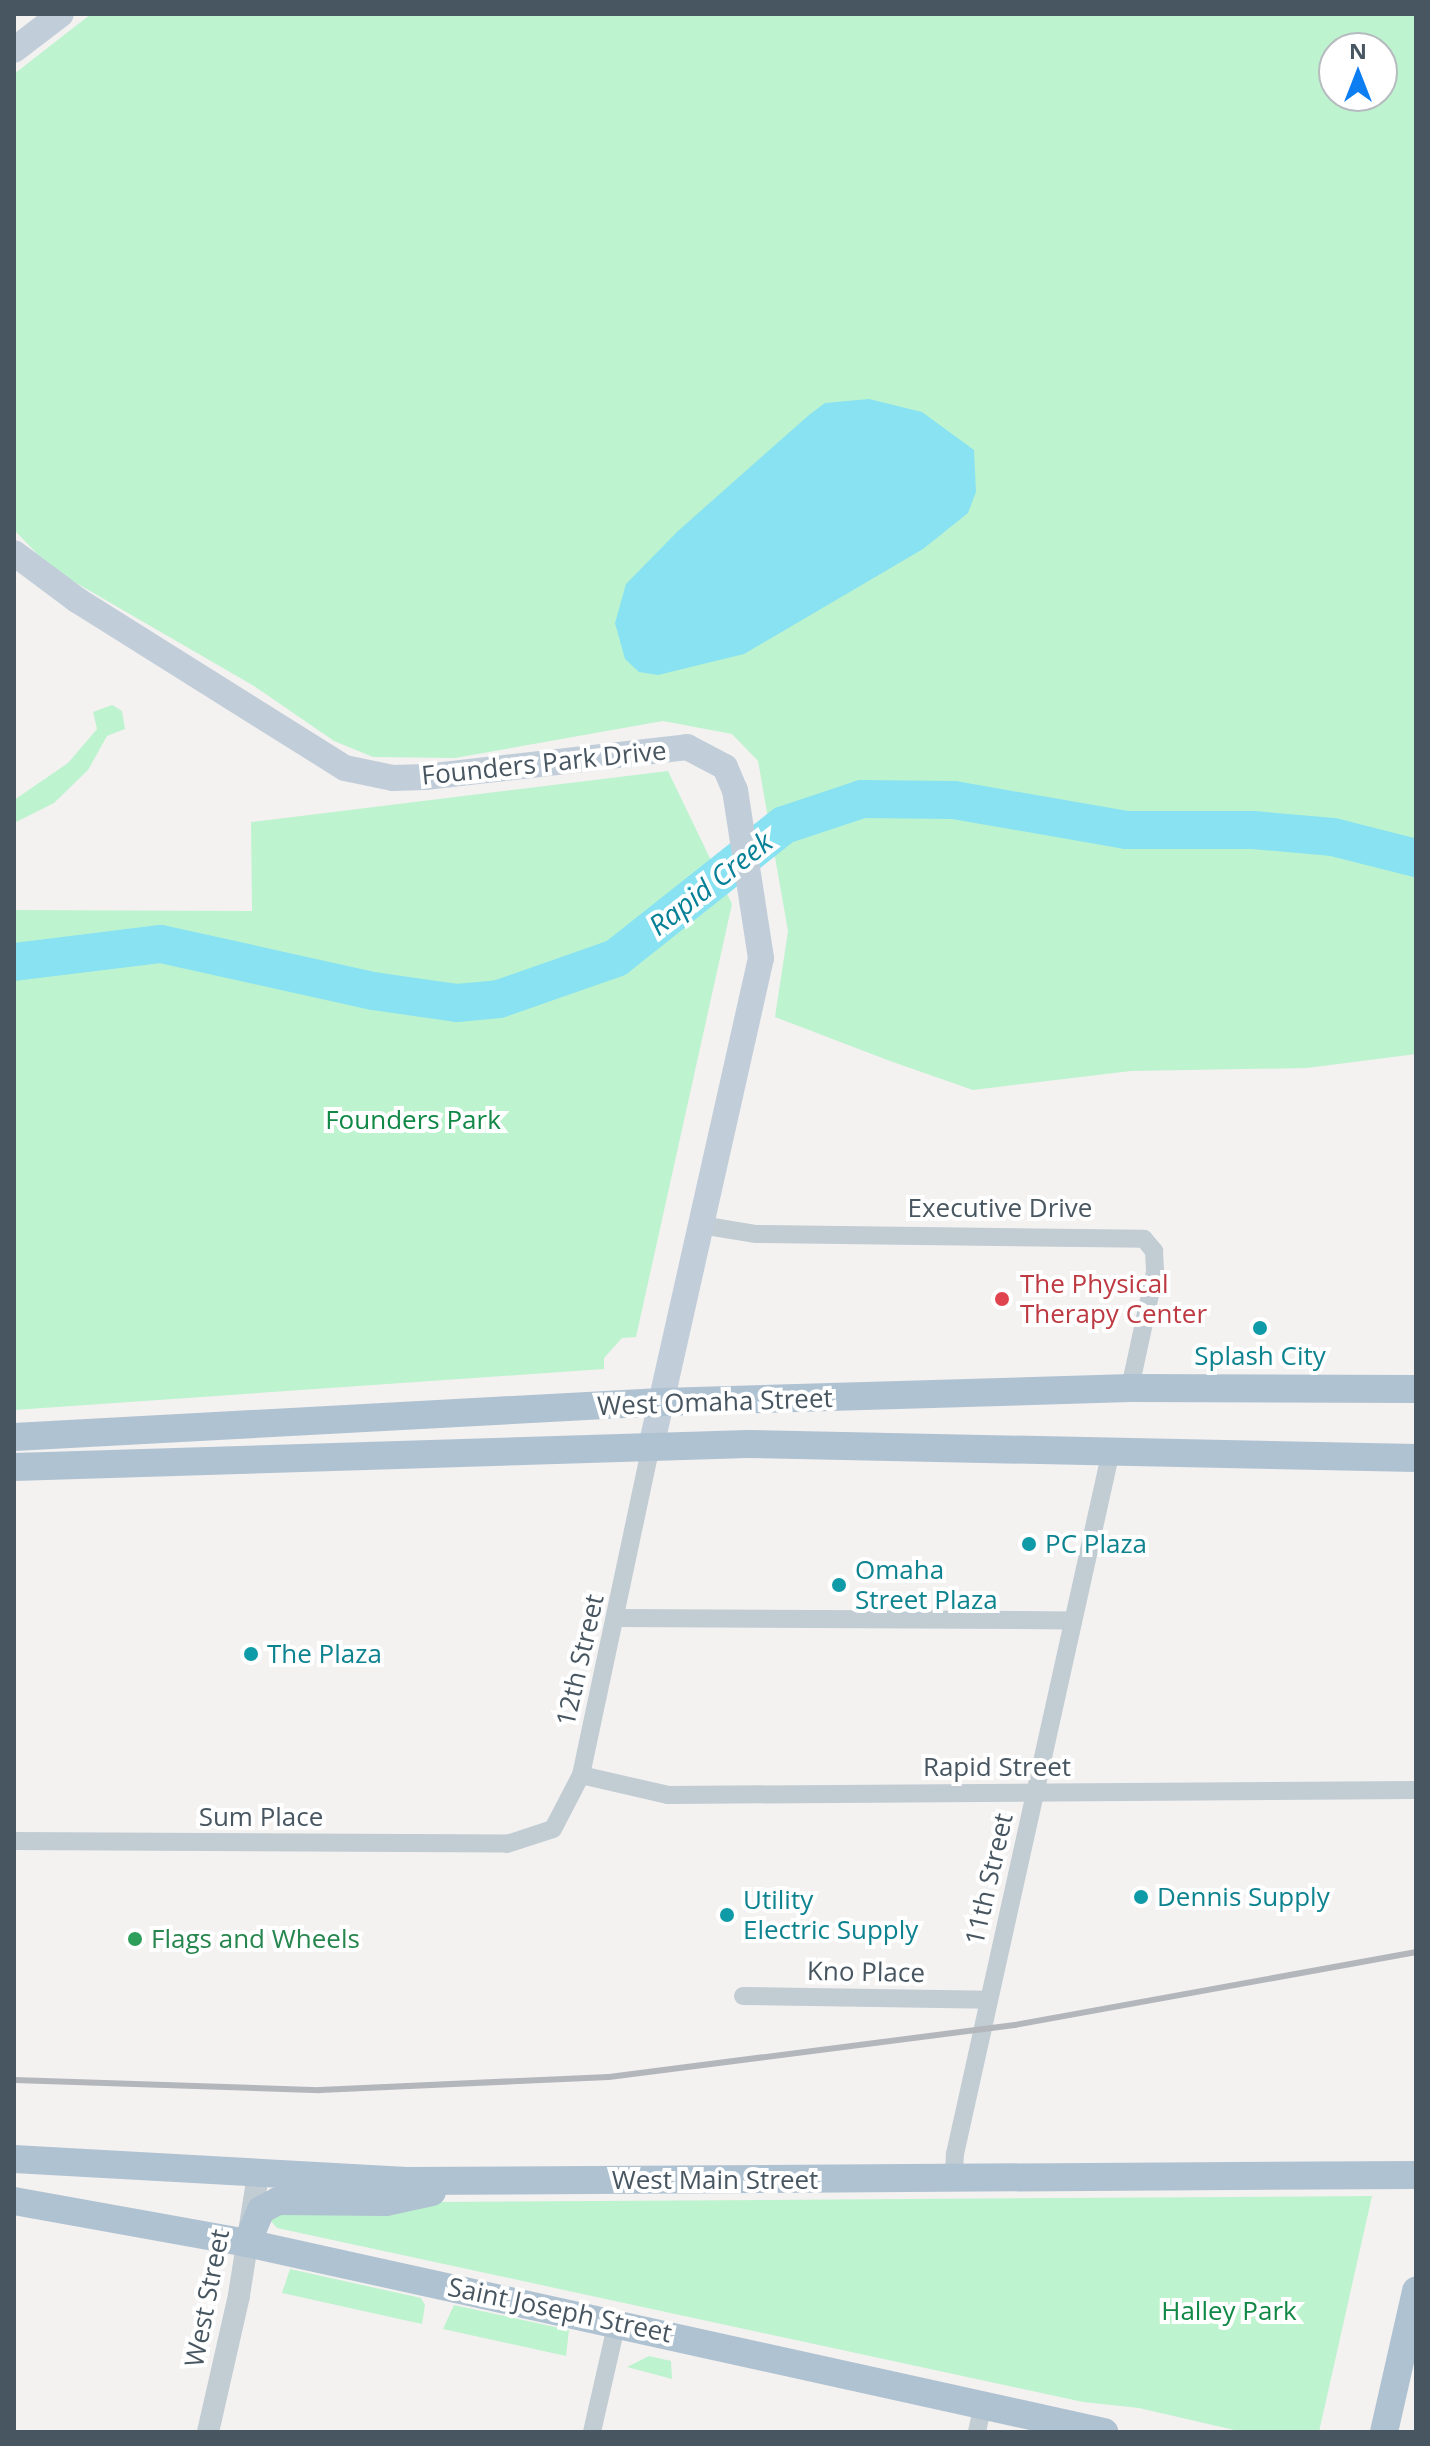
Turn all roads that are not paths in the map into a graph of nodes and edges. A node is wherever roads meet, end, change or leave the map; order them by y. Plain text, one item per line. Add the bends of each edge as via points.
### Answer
1 (61, 14) edge
2 (14, 50) edge
3 (14, 553) edge
4 (701, 1225) junction
5 (1130, 1388) junction
6 (1416, 1389) edge
7 (661, 1402) junction
8 (14, 1437) edge
9 (651, 1447) junction
10 (1111, 1451) junction
11 (1416, 1458) edge
12 (14, 1467) edge
13 (617, 1618) junction
14 (1073, 1620) junction
15 (581, 1775) junction
16 (1416, 1790) edge
17 (1035, 1793) junction
18 (14, 1841) edge
19 (507, 1844) joint
20 (743, 1996) dead end
21 (988, 2000) junction
22 (14, 2159) edge
23 (258, 2175) junction
24 (1416, 2175) edge
25 (954, 2178) junction
26 (455, 2181) junction
27 (14, 2201) edge
28 (247, 2243) junction
29 (1416, 2291) edge
30 (617, 2322) junction
31 (983, 2404) junction
32 (208, 2432) edge
33 (592, 2432) edge
34 (977, 2432) edge
35 (1104, 2432) edge
36 (1384, 2432) edge

1 - 2 main road
3 - 4 main road, Founders Park Drive via 77,600 345,768 393,778 425,777 687,747 725,767 735,790 761,958
4 - 5 street, Executive Drive via 756,1234 1144,1239 1154,1251 1155,1272
4 - 7 main road, Founders Park Drive
5 - 6 main road, West Omaha Street
5 - 7 main road, West Omaha Street
7 - 8 main road, West Omaha Street
7 - 9 main road, Founders Park Drive
9 - 10 main road, West Omaha Street
9 - 12 main road, West Omaha Street
9 - 13 street, 12th Street
10 - 11 main road, West Omaha Street
10 - 14 street, 11th Street
13 - 14 street
13 - 15 street, 12th Street
14 - 17 street, 11th Street
15 - 17 street, Rapid Street via 609,1786 668,1795
15 - 19 street, 12th Street via 553,1829
16 - 17 street, Rapid Street
17 - 21 street, 11th Street
18 - 19 street, Sum Place
20 - 21 street, Kno Place
21 - 25 street, 11th Street
22 - 23 main road, West Main Street
23 - 26 main road, West Main Street
23 - 28 street, West Street
24 - 25 main road, West Main Street
25 - 26 main road, West Main Street
26 - 28 main road via 386,2202 278,2201 261,2210
27 - 28 main road, Saint Joseph Street
28 - 30 main road, Saint Joseph Street
28 - 32 street, West Street
29 - 36 main road
30 - 31 main road, Saint Joseph Street
30 - 33 street
31 - 34 street
31 - 35 main road, Saint Joseph Street

